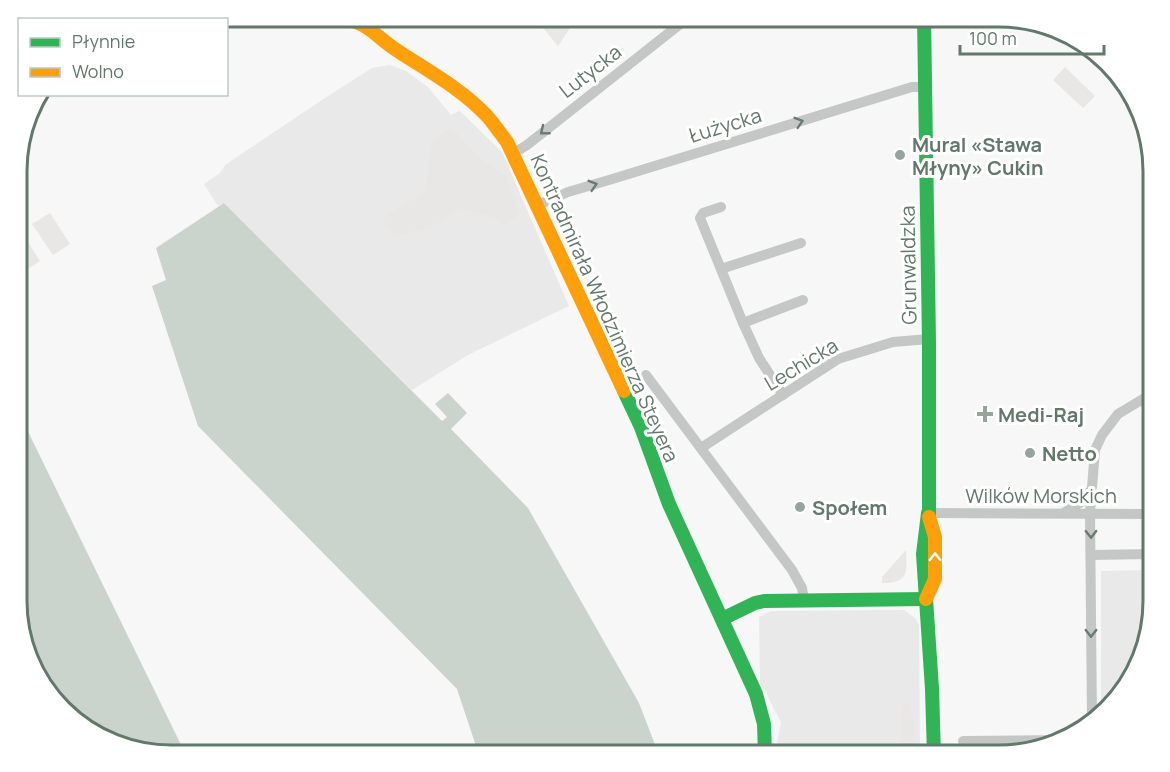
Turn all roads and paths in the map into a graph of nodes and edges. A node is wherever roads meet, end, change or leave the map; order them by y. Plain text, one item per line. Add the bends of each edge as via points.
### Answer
1 (350, 27) edge
2 (675, 27) edge
3 (924, 27) edge
4 (925, 87) junction
5 (514, 153) junction
6 (538, 205) junction
7 (721, 207) dead end
8 (801, 243) dead end
9 (721, 269) junction
10 (803, 300) dead end
11 (743, 323) junction
12 (929, 339) junction
13 (646, 375) dead end
14 (783, 395) junction
15 (1143, 399) edge
16 (701, 448) junction
17 (1091, 490) junction
18 (1090, 512) junction
19 (928, 513) junction
20 (1062, 513) junction
21 (1143, 514) edge
22 (1143, 554) edge
23 (1091, 555) junction
24 (926, 599) junction
25 (804, 600) junction
26 (722, 620) junction
27 (1092, 711) edge
28 (1036, 740) edge
29 (963, 741) dead end
30 (765, 745) edge
31 (933, 745) edge

1 - 5 street, Kontradmirała Włodzimierza Steyera via 389,45 468,98 488,116
2 -> 5 street, Lutycka
3 - 4 street, Grunwaldzka
6 -> 4 street, Łużycka via 568,192 912,87
4 - 12 street, Grunwaldzka
5 - 6 street, Kontradmirała Włodzimierza Steyera
6 - 26 street, Kontradmirała Włodzimierza Steyera via 641,427 669,504
7 - 9 street via 703,213 700,218
8 - 9 street
9 - 11 street
10 - 11 street
11 - 14 street via 759,358
12 - 14 street, Lechicka via 893,342 838,359
12 - 19 street, Grunwaldzka
13 - 16 street, Kontradmirała Włodzimierza Steyera
14 - 16 street, Lechicka
15 - 17 street via 1126,408 1102,435 1093,464
16 - 25 street, Kontradmirała Włodzimierza Steyera via 792,570
17 - 18 street
17 - 20 street via 1080,503
18 - 20 street, Wilków Morskich
18 - 21 street, Wilków Morskich
18 -> 23 street
19 - 20 street, Wilków Morskich
19 - 24 street, Grunwaldzka via 934,537 935,579
22 - 23 street
23 -> 27 street
24 - 25 street
24 - 31 street, Grunwaldzka
25 - 26 street via 764,601
26 - 30 street, Kontradmirała Włodzimierza Steyera via 763,712
28 - 29 street

